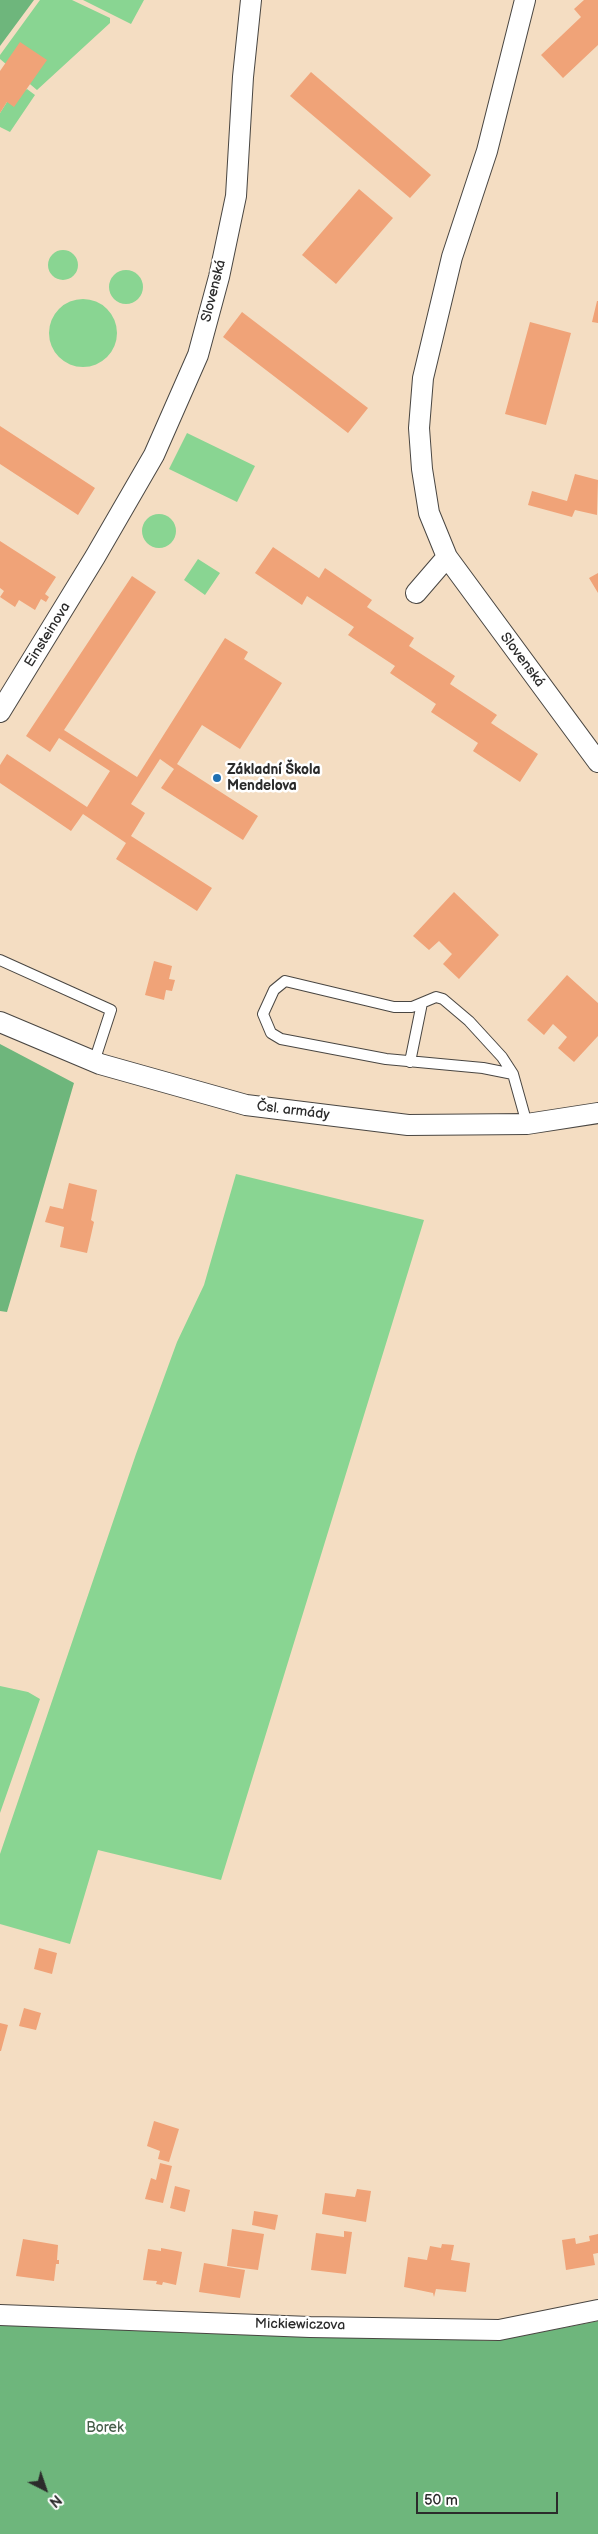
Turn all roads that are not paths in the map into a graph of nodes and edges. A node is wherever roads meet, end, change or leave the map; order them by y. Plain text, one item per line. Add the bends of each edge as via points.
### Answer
1 (252, 0) edge
2 (525, 0) edge
3 (95, 557) joint
4 (447, 557) junction
5 (416, 593) dead end
6 (0, 712) edge
7 (598, 762) edge
8 (0, 960) edge
9 (422, 1003) junction
10 (0, 1022) edge
11 (94, 1062) junction
12 (410, 1062) junction
13 (514, 1074) junction
14 (598, 1113) edge
15 (527, 1124) junction
16 (598, 2310) edge
17 (0, 2315) edge

1 - 3 street, Slovenská via 243,77 236,196 198,355 154,455
2 - 4 street, Slovenská via 487,152 452,257 423,378 419,428 422,469 429,512
3 - 6 street, Einsteinova
4 - 5 street
4 - 7 street, Slovenská
8 - 11 lane via 111,1010
9 - 12 lane
9 - 12 lane via 412,1007 394,1007 285,981 274,990 263,1014 271,1033 281,1039
9 - 13 lane via 436,997 455,1008 489,1041
10 - 11 street, Čsl. armády
11 - 15 street, Čsl. armády via 246,1105 408,1126
12 - 13 lane
13 - 15 lane
14 - 15 street, Čsl. armády
16 - 17 street, Mickiewiczova via 499,2330 310,2327

